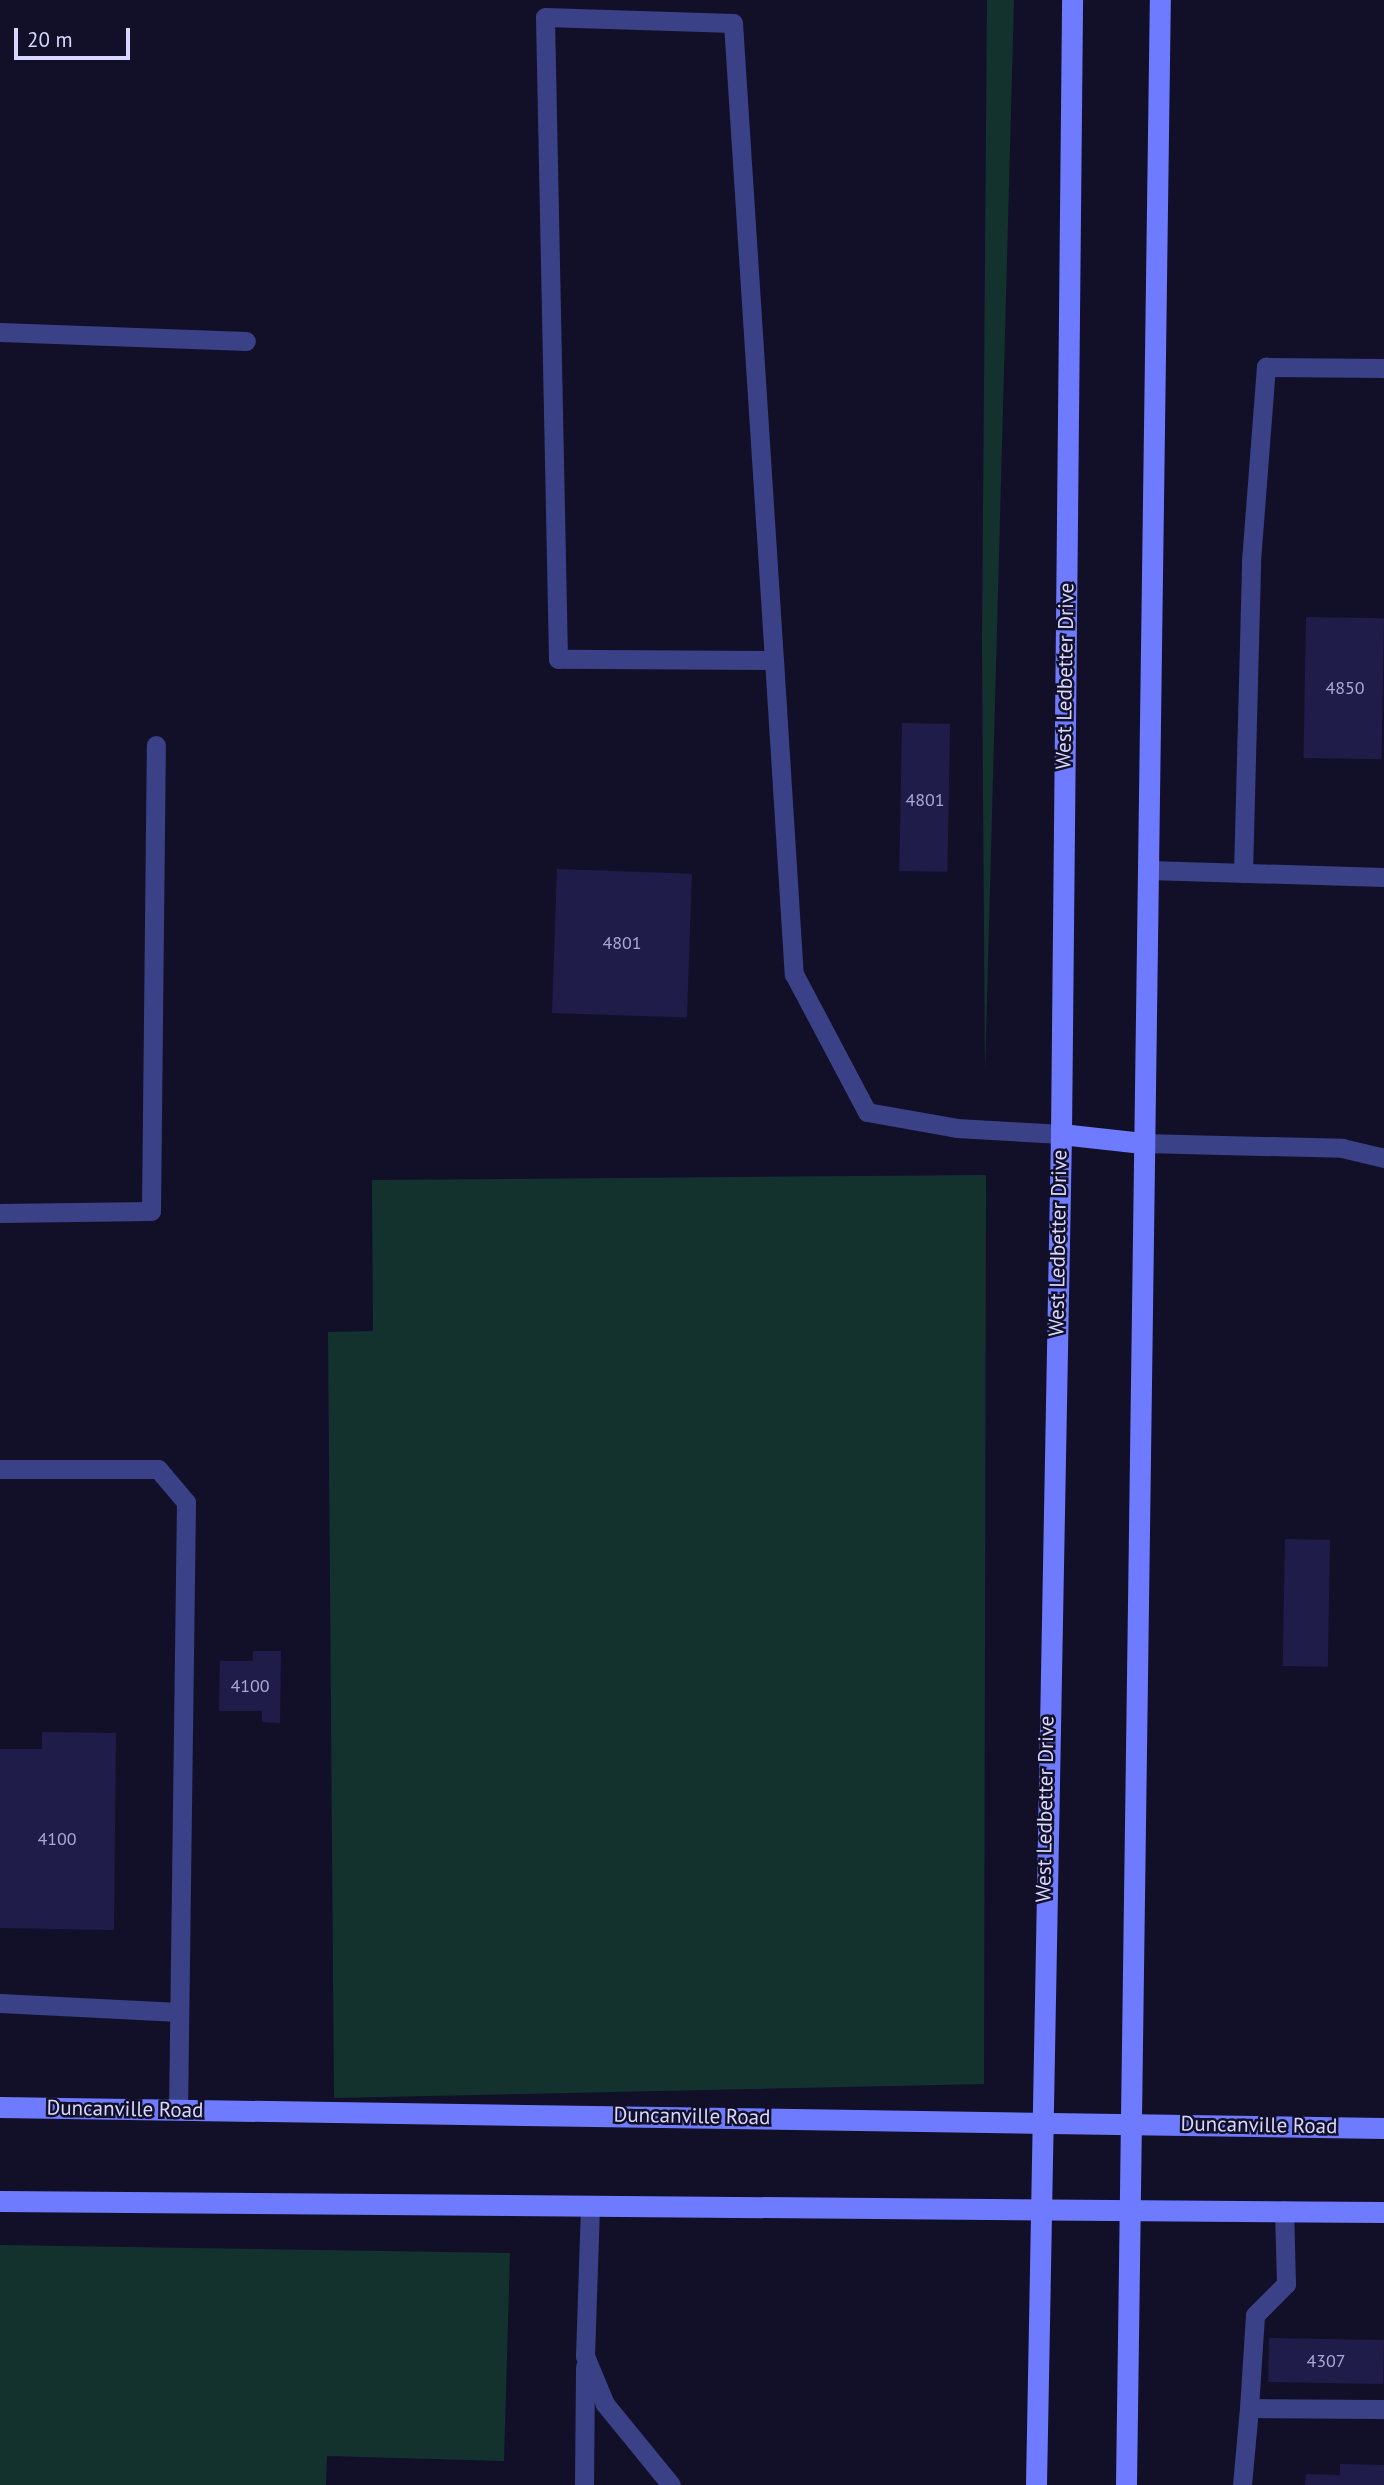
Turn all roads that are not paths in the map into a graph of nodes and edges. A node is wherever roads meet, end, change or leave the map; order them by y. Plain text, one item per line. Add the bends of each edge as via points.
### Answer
1 (1072, 0) edge
2 (1160, 0) edge
3 (0, 332) edge
4 (246, 341) dead end
5 (1384, 368) edge
6 (774, 660) junction
7 (156, 745) dead end
8 (1147, 870) junction
9 (1243, 873) junction
10 (1384, 877) edge
11 (1060, 1134) junction
12 (1143, 1143) junction
13 (1384, 1158) edge
14 (0, 1213) edge
15 (0, 1469) edge
16 (0, 2003) edge
17 (179, 2012) junction
18 (0, 2107) edge
19 (177, 2110) junction
20 (1038, 2120) junction
21 (1130, 2122) junction
22 (1384, 2127) edge
23 (0, 2201) edge
24 (590, 2206) junction
25 (1039, 2209) junction
26 (1128, 2210) junction
27 (1284, 2210) junction
28 (1384, 2212) edge
29 (585, 2356) junction
30 (1249, 2408) junction
31 (1384, 2409) edge
32 (584, 2485) edge
33 (671, 2485) edge
34 (1036, 2485) edge
35 (1126, 2485) edge
36 (1242, 2485) edge

1 - 11 main road, West Ledbetter Drive
2 - 8 main road
3 - 4 lane
5 - 9 lane via 1266,367 1251,561
6 - 6 lane via 733,23 545,17 558,659
6 - 11 lane via 794,974 867,1112 957,1128
7 - 14 lane via 151,1211
8 - 9 lane
8 - 12 main road
9 - 10 lane
11 - 12 main road
11 - 20 main road, West Ledbetter Drive
12 - 13 lane via 1342,1148
12 - 21 main road
15 - 17 lane via 158,1469 186,1502
16 - 17 lane
17 - 19 lane
18 - 19 main road, Duncanville Road
19 - 20 main road, Duncanville Road
20 - 21 main road, Duncanville Road
20 - 25 main road, West Ledbetter Drive
21 - 22 main road, Duncanville Road
21 - 26 main road
23 - 24 main road
24 - 25 main road
24 - 29 lane
25 - 26 main road
25 - 34 main road, West Ledbetter Drive
26 - 27 main road
26 - 35 main road
27 - 28 main road
27 - 30 lane via 1286,2284 1255,2315
29 - 32 lane
29 - 33 lane via 605,2404
30 - 31 lane
30 - 36 lane

